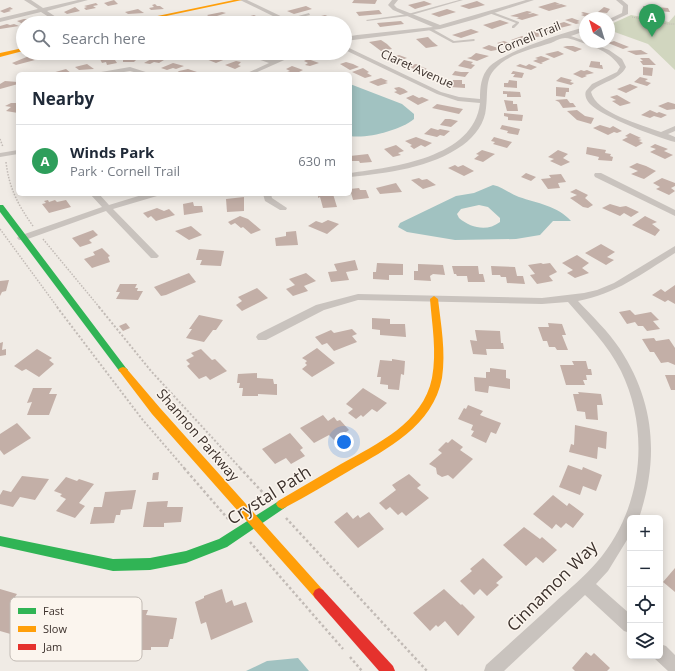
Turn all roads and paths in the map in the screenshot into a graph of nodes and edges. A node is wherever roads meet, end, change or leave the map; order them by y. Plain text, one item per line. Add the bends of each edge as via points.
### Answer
1 (27, 0) edge
2 (85, 0) edge
3 (240, 0) edge
4 (243, 0) edge
5 (395, 0) edge
6 (462, 0) edge
7 (531, 0) edge
8 (619, 0) edge
9 (40, 9) junction
10 (490, 12) junction
11 (309, 14) dead end
12 (408, 15) junction
13 (51, 16) edge
14 (161, 16) edge
15 (277, 16) edge
16 (301, 16) edge
17 (629, 17) dead end
18 (615, 18) edge
19 (0, 20) edge
20 (367, 20) dead end
21 (675, 24) edge
22 (440, 27) junction
23 (513, 27) dead end
24 (430, 29) junction
25 (579, 31) edge
26 (566, 36) junction
27 (352, 38) edge
28 (474, 40) dead end
29 (16, 51) edge
30 (352, 51) edge
31 (0, 55) edge
32 (267, 60) edge
33 (279, 60) edge
34 (274, 62) junction
35 (113, 72) edge
36 (141, 72) edge
37 (252, 72) edge
38 (483, 101) junction
39 (675, 128) edge
40 (662, 134) junction
41 (0, 139) edge
42 (675, 140) edge
43 (16, 152) edge
44 (3, 155) edge
45 (352, 175) edge
46 (598, 176) dead end
47 (96, 196) edge
48 (147, 196) edge
49 (268, 196) edge
50 (0, 207) edge
51 (107, 208) junction
52 (283, 208) dead end
53 (675, 213) edge
54 (38, 232) junction
55 (22, 238) junction
56 (675, 249) edge
57 (154, 256) dead end
58 (434, 299) junction
59 (571, 299) junction
60 (262, 336) dead end
61 (277, 507) junction
62 (633, 515) edge
63 (256, 521) junction
64 (627, 527) edge
65 (0, 542) edge
66 (585, 585) junction
67 (628, 623) edge
68 (663, 655) edge
69 (675, 666) edge
70 (388, 671) edge
71 (427, 671) edge
72 (492, 671) edge

1 - 9 street
2 - 9 street
3 - 14 street
4 - 15 street
5 - 12 street via 391,5
6 - 12 lane
7 - 10 street
8 - 18 street via 626,6 625,14
9 - 13 street
9 - 19 street
10 - 22 street
10 - 23 lane via 518,23
11 - 16 lane
12 - 20 lane
12 - 22 street
17 - 21 path
22 - 24 street
24 - 27 street
24 - 28 lane via 454,42
25 - 26 street, Cornell Trail
26 - 38 street, Cornell Trail via 513,54 497,63 484,78
26 - 40 street via 606,50 621,61 623,67 620,72 594,85 588,92 594,104
29 - 31 street
30 - 38 street, Claret Avenue via 439,93 458,99
32 - 34 street
33 - 34 street
34 - 37 street
35 - 36 street via 130,69
38 - 45 street, Cornell Trail via 481,117 473,131 458,145 433,158 405,167
39 - 40 street
40 - 42 street
41 - 44 path
43 - 44 street
44 - 54 path via 10,188
46 - 53 street
47 - 51 street
48 - 51 street
49 - 52 street
50 - 55 street, Shannon Parkway
51 - 54 street
51 - 57 street
54 - 55 street
54 - 61 path via 151,371
55 - 63 street, Shannon Parkway via 156,411
56 - 59 street via 618,284
58 - 59 street
58 - 60 street via 365,297 342,300 321,306
58 - 61 street, Crystal Path via 439,368 434,390 421,413 388,443
59 - 62 street via 616,352 641,407 647,453 639,502
61 - 63 street, Crystal Path
61 - 71 path
63 - 65 street, Crystal Path via 223,543 205,551 150,564 113,565
63 - 70 street, Shannon Parkway
64 - 66 street, Cinnamon Way via 607,561
66 - 67 street
66 - 72 street, Cinnamon Way
68 - 69 street

